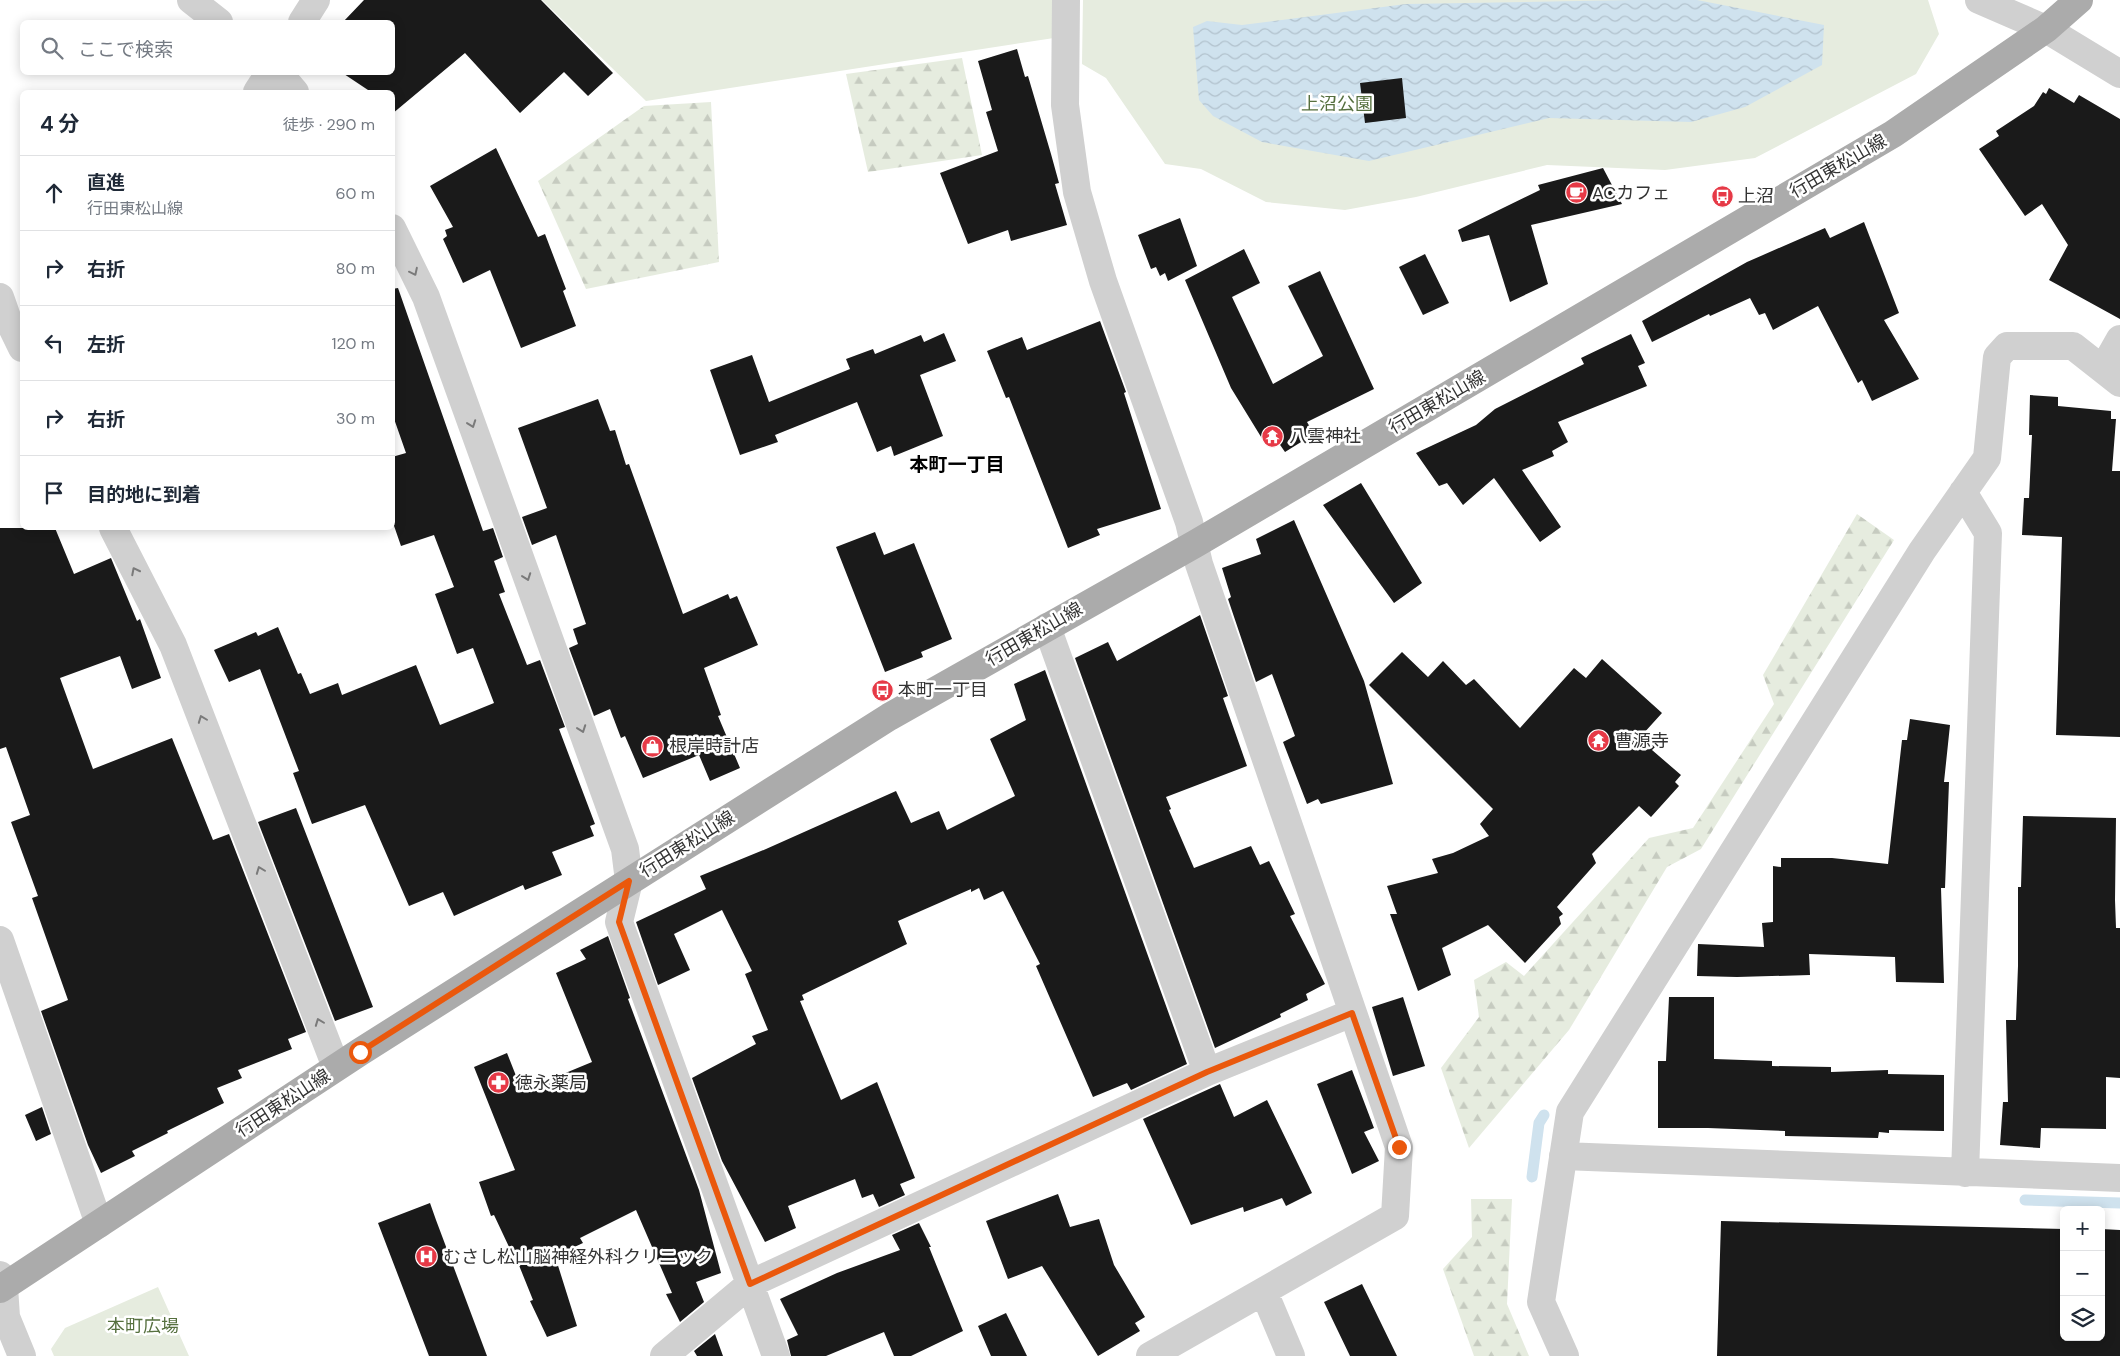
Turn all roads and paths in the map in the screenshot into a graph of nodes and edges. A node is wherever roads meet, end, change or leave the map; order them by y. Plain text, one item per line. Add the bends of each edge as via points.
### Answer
1 (191, 0) edge
2 (316, 0) edge
3 (1066, 0) edge
4 (1979, 0) edge
5 (2079, 0) edge
6 (216, 20) edge
7 (303, 20) edge
8 (2046, 29) junction
9 (2120, 74) edge
10 (268, 75) edge
11 (281, 75) edge
12 (258, 90) edge
13 (293, 90) edge
14 (395, 234) edge
15 (7, 312) edge
16 (2120, 339) edge
17 (20, 343) edge
18 (2112, 376) edge
19 (1963, 492) junction
20 (115, 530) edge
21 (1194, 544) junction
22 (1047, 626) junction
23 (629, 881) junction
24 (0, 940) edge
25 (1352, 1013) junction
26 (336, 1067) junction
27 (1207, 1072) junction
28 (1563, 1156) junction
29 (1965, 1173) junction
30 (2120, 1178) edge
31 (99, 1224) junction
32 (1, 1284) edge
33 (750, 1284) junction
34 (1264, 1292) junction
35 (22, 1356) edge
36 (664, 1356) edge
37 (776, 1356) edge
38 (1150, 1356) edge
39 (1292, 1356) edge
40 (1565, 1356) edge

1 - 6 street
2 - 7 street
3 - 21 street via 1065,105 1078,192 1103,281
4 - 8 street
5 - 8 main road, 行田東松山線
8 - 9 street
8 - 21 main road, 行田東松山線 via 1893,134
10 - 12 street
11 - 13 street
14 -> 23 street via 433,316 625,850
15 - 17 street
16 - 18 street
18 - 19 street via 2073,346 2006,346 1997,357 1987,458
19 - 28 street via 1922,551 1570,1112
19 - 29 street via 1988,533
26 -> 20 street via 173,645
21 - 22 main road, 行田東松山線
21 - 25 street
22 - 23 main road, 行田東松山線 via 889,717
22 - 27 street
23 - 26 main road, 行田東松山線
23 - 33 street via 619,922
24 - 31 street
25 - 27 street
25 - 34 street via 1399,1147 1395,1216
26 - 31 main road, 行田東松山線
27 - 33 street
28 - 29 street
28 - 40 street via 1541,1302
29 - 30 street
31 - 32 main road, 行田東松山線
32 - 35 street via 6,1317
33 - 36 street
33 - 37 street
34 - 38 street
34 - 39 street

